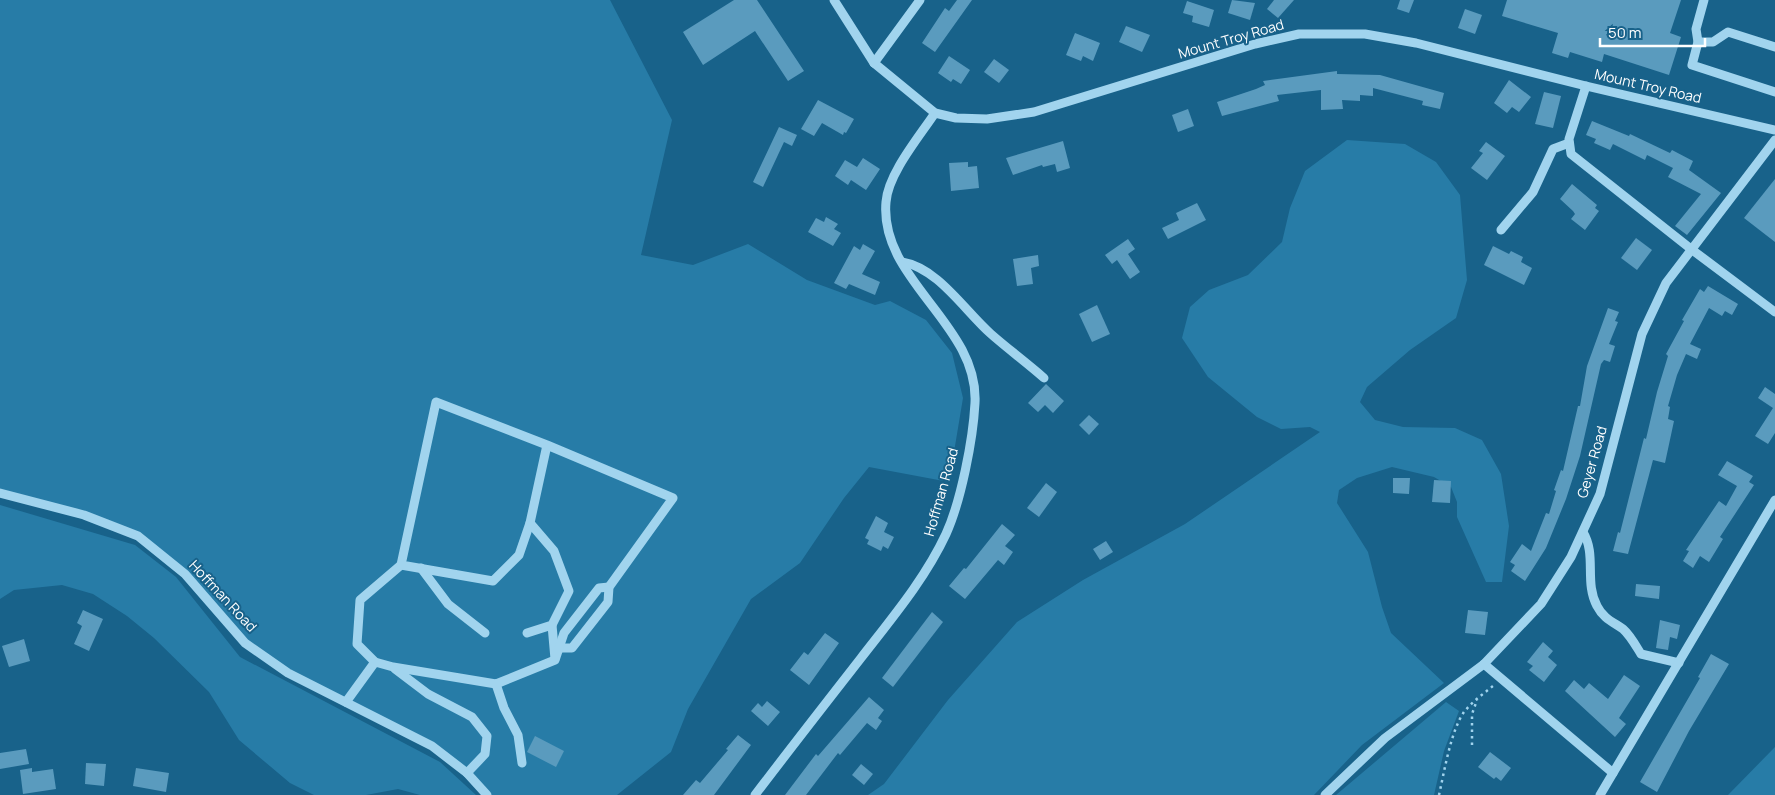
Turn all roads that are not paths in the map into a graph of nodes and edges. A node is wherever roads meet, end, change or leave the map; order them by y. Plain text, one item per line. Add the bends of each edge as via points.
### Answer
1 (834, 0) edge
2 (920, 0) edge
3 (1704, 0) edge
4 (1698, 42) junction
5 (1775, 47) edge
6 (874, 63) junction
7 (1586, 86) junction
8 (1775, 92) edge
9 (935, 113) junction
10 (1775, 130) edge
11 (1775, 140) edge
12 (1569, 143) junction
13 (1501, 230) dead end
14 (1691, 249) junction
15 (902, 262) junction
16 (1775, 312) edge
17 (1044, 378) dead end
18 (548, 446) junction
19 (0, 493) edge
20 (1775, 500) edge
21 (530, 523) junction
22 (1583, 532) junction
23 (401, 565) junction
24 (421, 568) junction
25 (609, 587) junction
26 (552, 625) junction
27 (485, 633) dead end
28 (527, 633) dead end
29 (561, 648) junction
30 (555, 660) junction
31 (376, 662) junction
32 (1679, 663) junction
33 (1484, 664) junction
34 (392, 667) junction
35 (496, 684) junction
36 (346, 702) junction
37 (522, 763) dead end
38 (467, 773) junction
39 (1613, 773) junction
40 (486, 795) edge
41 (755, 795) edge
42 (1325, 795) edge
43 (1600, 795) edge

1 - 6 street, Mount Troy Road
2 - 6 street
3 - 4 street via 1696,29
4 - 5 street via 1713,42 1728,32
4 - 8 street via 1692,65
6 - 9 street, Mount Troy Road
7 - 9 street, Mount Troy Road via 1416,43 1365,34 1299,34 1255,44 1034,112 970,120
7 - 10 street, Mount Troy Road
7 - 12 street
9 - 15 street, Hoffman Road via 895,174 886,201 887,232
11 - 14 street, Geyer Road
12 - 13 street via 1553,149 1533,192
12 - 14 street via 1571,154 1577,160
14 - 16 street
14 - 22 street, Geyer Road via 1666,283 1642,334 1600,494
15 - 17 street via 914,264 927,272 991,334
15 - 41 street, Hoffman Road via 953,334 972,372 975,402 967,463 947,531 936,555 905,602
18 - 21 street
18 - 23 street via 436,402
18 - 25 street via 673,498
19 - 36 street, Hoffman Road via 84,516 138,536 185,574 246,642 288,673
20 - 32 street
21 - 24 street via 519,555 493,580
21 - 26 street via 554,551 568,591
22 - 32 street via 1592,556 1590,588 1607,620 1624,630 1641,654
22 - 33 street, Geyer Road via 1541,604
23 - 24 street
23 - 31 street via 360,600 357,644
24 - 27 street via 448,604
25 - 29 street via 599,588 564,633
25 - 29 street via 608,602 572,648
26 - 28 street
26 - 30 street
29 - 30 street
30 - 35 street
31 - 34 street
31 - 36 street
32 - 39 street
33 - 39 street
33 - 42 street, Geyer Road via 1385,738
34 - 35 street
34 - 38 street via 428,694 472,718 487,736 485,754
35 - 37 street via 518,735
36 - 38 street, Hoffman Road via 432,746
38 - 40 street, Hoffman Road
39 - 43 street

